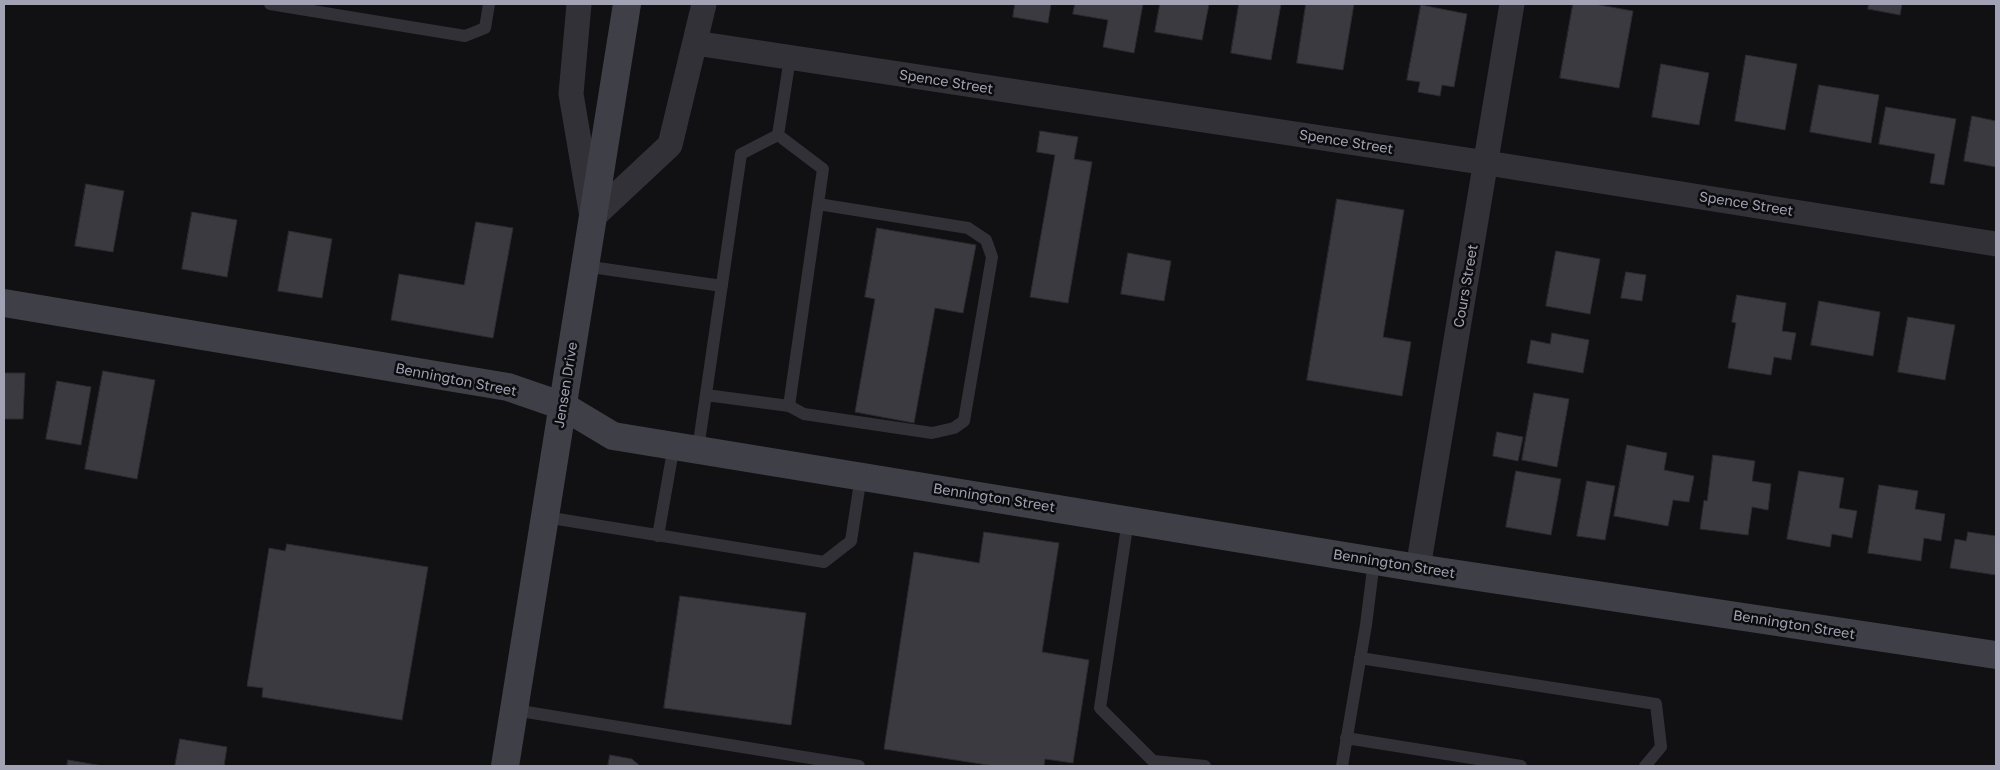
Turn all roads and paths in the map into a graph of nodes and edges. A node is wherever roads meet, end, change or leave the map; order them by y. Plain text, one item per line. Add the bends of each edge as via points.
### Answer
1 (270, 4) edge
2 (489, 4) edge
3 (579, 4) edge
4 (627, 4) edge
5 (704, 4) edge
6 (1512, 4) edge
7 (695, 43) junction
8 (790, 58) junction
9 (778, 136) junction
10 (1487, 163) junction
11 (818, 204) junction
12 (592, 218) junction
13 (1996, 244) edge
14 (584, 266) junction
15 (722, 286) junction
16 (4, 303) edge
17 (706, 396) junction
18 (563, 406) junction
19 (789, 406) junction
20 (686, 447) junction
21 (861, 476) junction
22 (545, 517) junction
23 (1128, 520) junction
24 (658, 536) junction
25 (1374, 561) junction
26 (1418, 568) junction
27 (1996, 655) edge
28 (1360, 658) junction
29 (514, 710) junction
30 (1346, 738) junction
31 (1152, 764) edge
32 (505, 766) edge
33 (859, 766) edge
34 (1205, 766) edge
35 (1342, 766) edge
36 (1521, 766) edge
37 (1645, 766) edge

1 - 2 lane via 466,36 485,28
3 - 12 street via 572,94
4 - 12 street, Jensen Drive
5 - 7 street
6 - 10 street, Cours Street
7 - 8 street, Spence Street
7 - 12 street via 670,145
8 - 9 lane
8 - 10 street, Spence Street
9 - 11 lane via 823,170
9 - 15 lane via 741,154
10 - 13 street, Spence Street
10 - 26 street, Cours Street
11 - 19 lane
11 - 19 lane via 968,228 986,240 992,257 964,421 954,428 932,433 804,414
12 - 14 street, Jensen Drive
14 - 15 lane
14 - 18 street, Jensen Drive
15 - 17 lane
16 - 18 street, Bennington Street via 508,387
17 - 19 lane
17 - 20 lane
18 - 20 street, Bennington Street via 613,436
18 - 22 street, Jensen Drive
20 - 21 street, Bennington Street
20 - 24 lane
21 - 23 street, Bennington Street
21 - 24 lane via 850,541 824,562
22 - 24 lane
22 - 29 street, Jensen Drive
23 - 25 street, Bennington Street
23 - 31 lane via 1100,708
25 - 26 street, Bennington Street
25 - 28 lane
26 - 27 street, Bennington Street
28 - 30 lane
28 - 37 lane via 1656,704 1662,747
29 - 32 street, Jensen Drive
29 - 33 lane
30 - 35 lane
30 - 36 lane
31 - 34 lane

